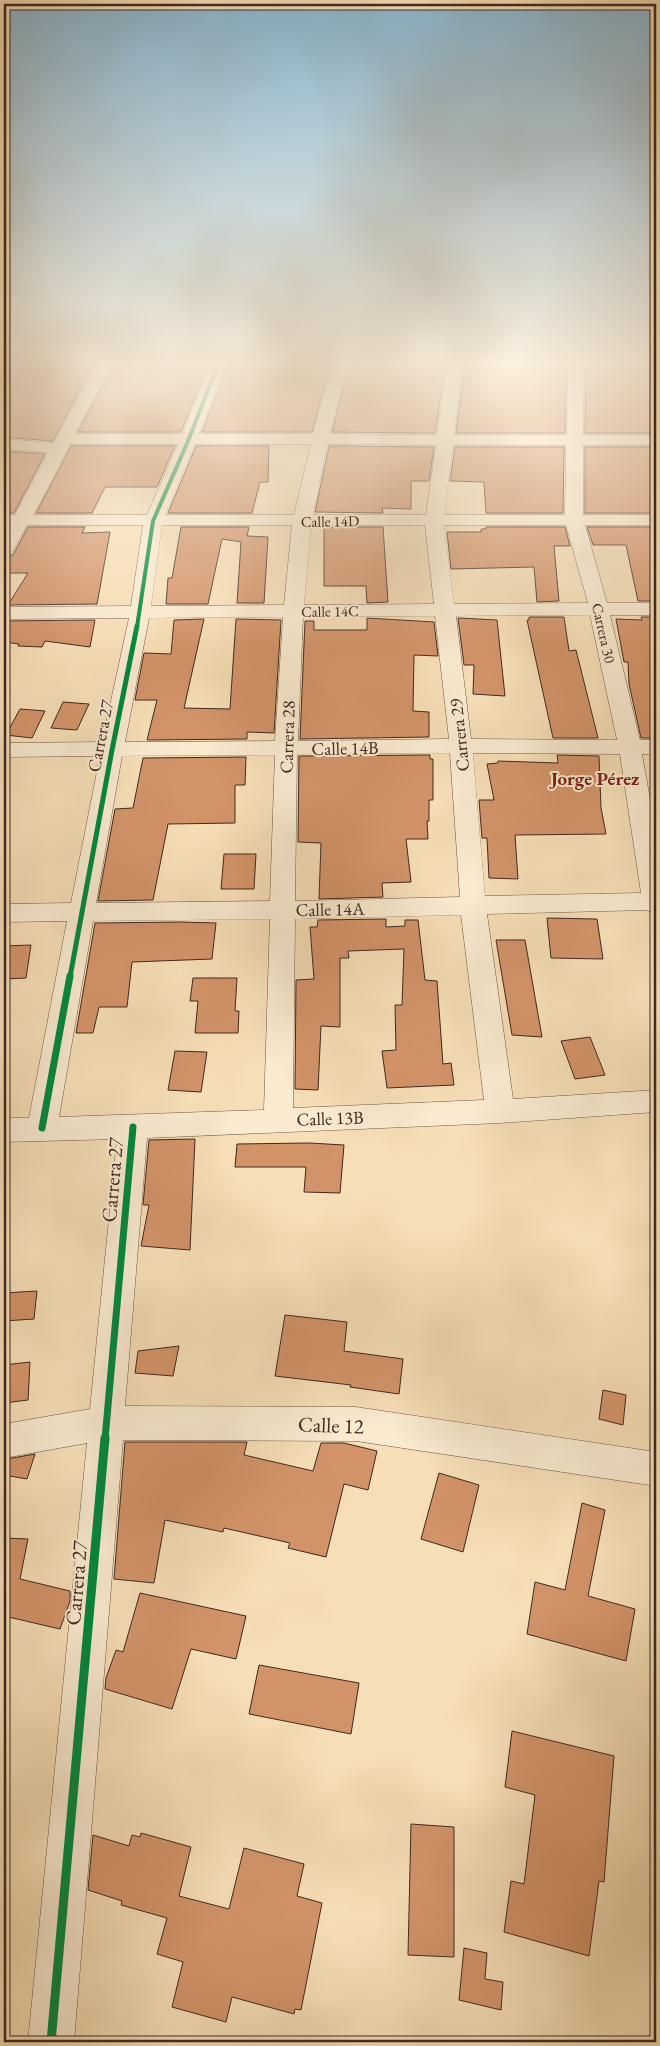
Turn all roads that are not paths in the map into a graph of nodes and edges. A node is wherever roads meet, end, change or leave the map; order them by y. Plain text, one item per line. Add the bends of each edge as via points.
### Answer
1 (55, 455) edge
2 (182, 455) edge
3 (317, 455) edge
4 (442, 455) edge
5 (575, 455) edge
6 (13, 520) edge
7 (434, 520) junction
8 (574, 520) junction
9 (656, 520) edge
10 (153, 521) junction
11 (302, 521) junction
12 (4, 550) edge
13 (600, 608) junction
14 (443, 609) junction
15 (656, 609) edge
16 (293, 611) junction
17 (4, 613) edge
18 (140, 613) junction
19 (461, 746) junction
20 (630, 747) junction
21 (656, 747) edge
22 (286, 748) junction
23 (4, 750) edge
24 (112, 750) junction
25 (656, 902) edge
26 (473, 905) junction
27 (283, 910) junction
28 (82, 911) junction
29 (4, 913) edge
30 (656, 1101) edge
31 (500, 1111) junction
32 (278, 1120) junction
33 (133, 1127) junction
34 (42, 1128) junction
35 (4, 1130) edge
36 (107, 1422) junction
37 (4, 1441) edge
38 (656, 1469) edge
39 (51, 2042) edge

1 - 6 street
2 - 10 street, Carrera 27
3 - 11 street, Carrera 28
4 - 7 street, Carrera 29
5 - 8 street, Carrera 30
6 - 10 street, Calle 14D
6 - 12 street
7 - 8 street, Calle 14D
7 - 11 street, Calle 14D
7 - 14 street, Carrera 29
8 - 9 street, Calle 14D
8 - 13 street, Carrera 30
10 - 11 street, Calle 14D
10 - 18 street, Carrera 27
11 - 16 street, Carrera 28
13 - 14 street, Calle 14C
13 - 15 street, Calle 14C
13 - 20 street, Carrera 30
14 - 16 street, Calle 14C
14 - 19 street, Carrera 29
16 - 18 street, Calle 14C
16 - 22 street, Carrera 28
17 - 18 street, Calle 14C
18 - 24 street, Carrera 27
19 - 20 street, Calle 14B
19 - 22 street, Calle 14B
19 - 26 street, Carrera 29
20 - 21 street, Calle 14B
20 - 25 street, Carrera 30
22 - 24 street, Calle 14B
22 - 27 street, Carrera 28
23 - 24 street, Calle 14B
24 - 28 street, Carrera 27
25 - 26 street, Calle 14A
26 - 27 street, Calle 14A
26 - 31 street, Carrera 29
27 - 28 street, Calle 14A
27 - 32 street, Carrera 28
28 - 29 street, Calle 14A
28 - 34 street, Carrera 27
30 - 31 street, Calle 13B
31 - 32 street, Calle 13B
32 - 33 street, Calle 13B
33 - 34 street, Calle 13B
33 - 36 street, Carrera 27
34 - 35 street, Calle 13B
36 - 37 street, Calle 12
36 - 38 street, Calle 12 via 356,1424
36 - 39 street, Carrera 27

